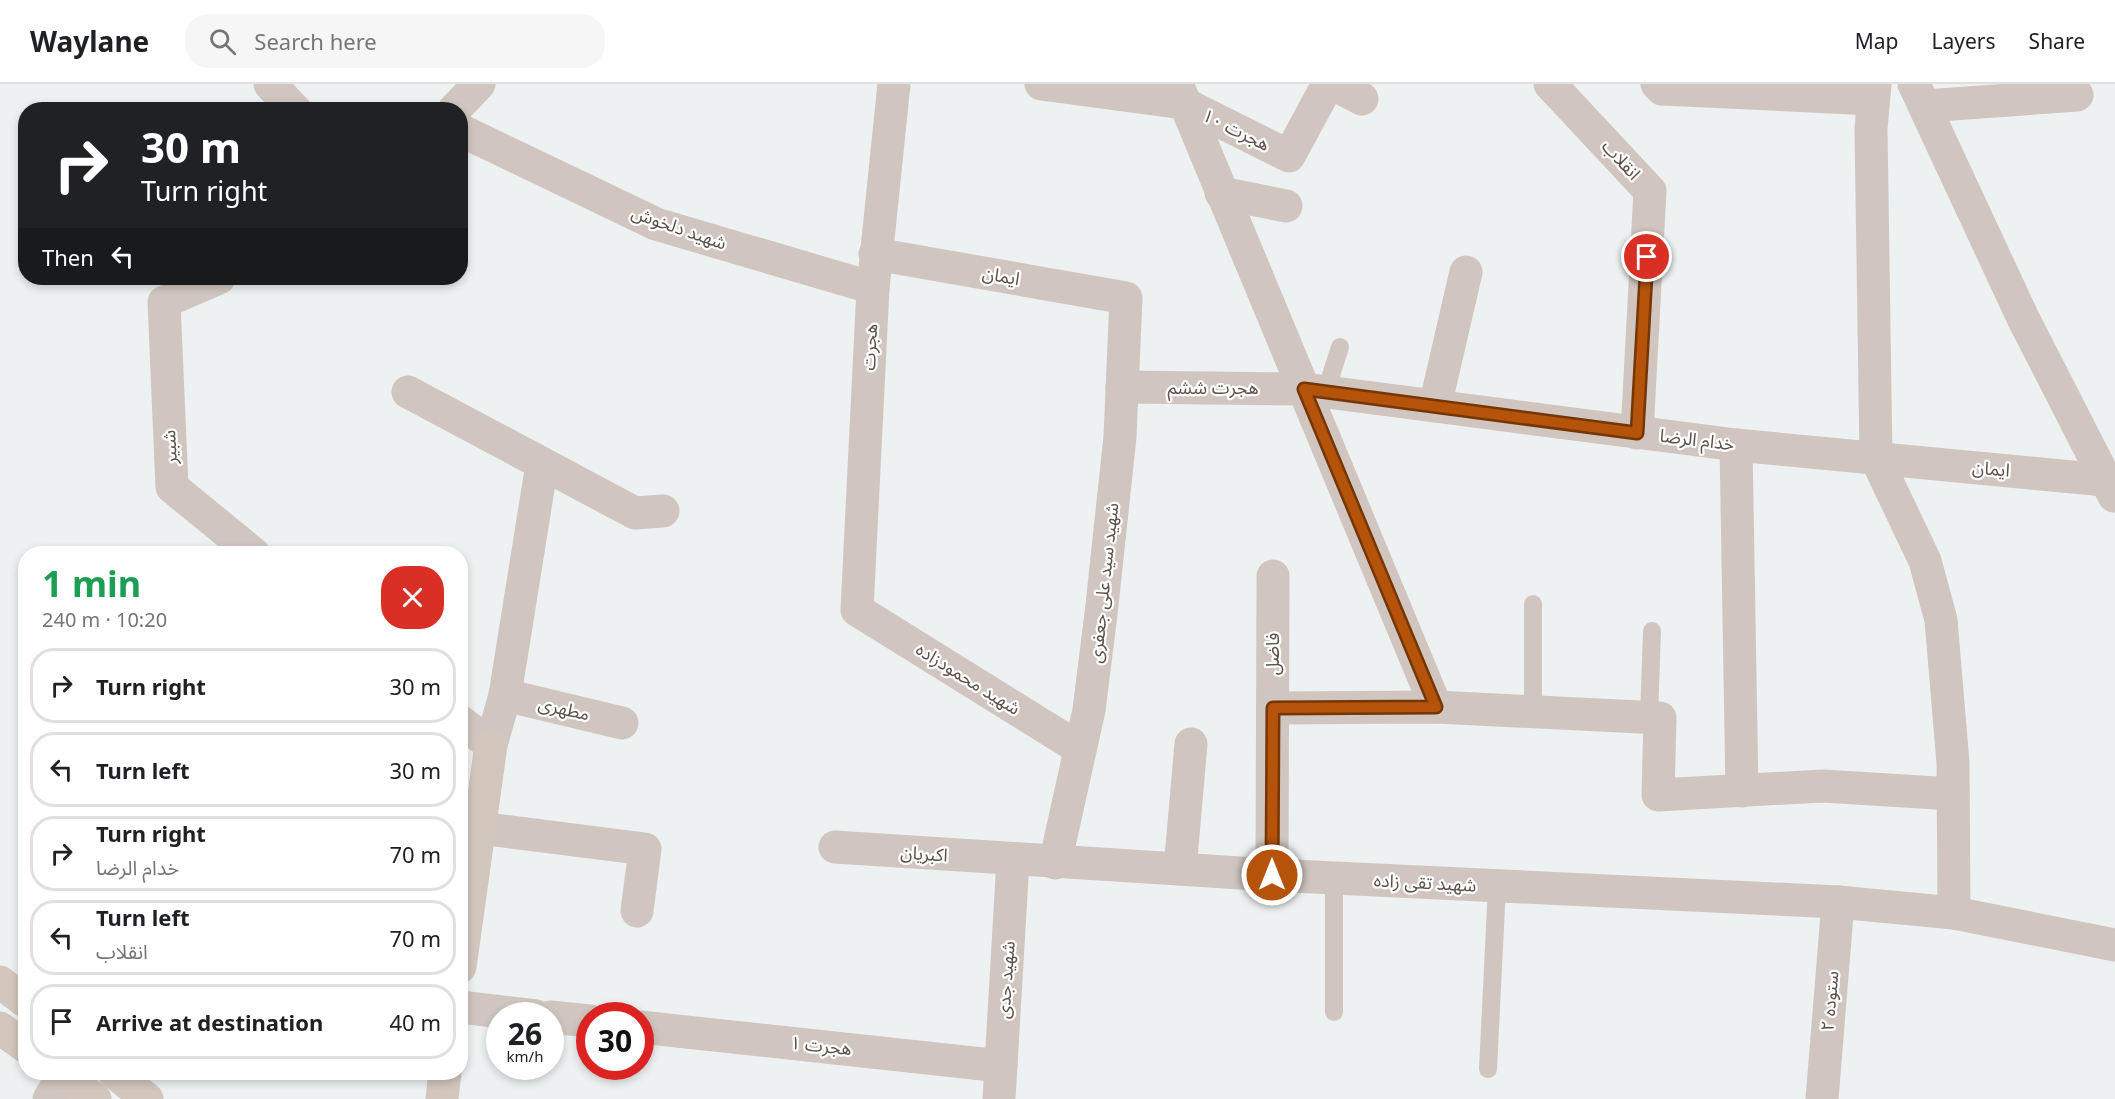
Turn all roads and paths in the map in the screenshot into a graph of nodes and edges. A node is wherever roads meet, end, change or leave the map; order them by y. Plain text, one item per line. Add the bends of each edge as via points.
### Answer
1 (270, 84) edge
2 (479, 84) edge
3 (894, 84) edge
4 (1041, 84) edge
5 (1328, 84) edge
6 (1333, 84) edge
7 (1550, 84) edge
8 (1657, 84) edge
9 (1874, 91) edge
10 (1367, 92) edge
11 (1180, 94) edge
12 (1920, 95) edge
13 (2078, 95) dead end
14 (288, 102) edge
15 (462, 102) edge
16 (468, 134) edge
17 (1221, 193) junction
18 (1286, 206) dead end
19 (875, 255) junction
20 (1466, 272) dead end
21 (203, 285) edge
22 (873, 288) junction
23 (1126, 298) joint
24 (1340, 347) dead end
25 (1122, 387) junction
26 (1315, 390) junction
27 (408, 392) dead end
28 (1435, 406) junction
29 (1637, 433) junction
30 (1736, 445) junction
31 (1876, 458) junction
32 (542, 464) junction
33 (2112, 486) edge
34 (663, 511) dead end
35 (244, 546) edge
36 (1273, 576) dead end
37 (1533, 604) dead end
38 (857, 610) joint
39 (1652, 631) dead end
40 (505, 695) junction
41 (1436, 707) junction
42 (1273, 708) junction
43 (1533, 712) junction
44 (1649, 717) junction
45 (622, 723) dead end
46 (468, 727) edge
47 (1191, 744) dead end
48 (491, 745) junction
49 (1079, 748) junction
50 (1742, 791) junction
51 (1953, 794) junction
52 (480, 828) junction
53 (835, 847) dead end
54 (1013, 860) junction
55 (1055, 863) junction
56 (1180, 869) junction
57 (1272, 875) junction
58 (1334, 878) junction
59 (1497, 886) junction
60 (1838, 902) junction
61 (468, 911) edge
62 (638, 911) dead end
63 (1954, 913) junction
64 (2115, 945) edge
65 (0, 982) edge
66 (18, 996) edge
67 (468, 1008) edge
68 (486, 1010) edge
69 (1334, 1012) dead end
70 (0, 1028) edge
71 (654, 1029) edge
72 (18, 1041) edge
73 (1001, 1066) junction
74 (1488, 1069) dead end
75 (124, 1080) edge
76 (445, 1080) edge
77 (57, 1082) edge
78 (94, 1099) edge
79 (147, 1099) edge
80 (442, 1099) edge
81 (999, 1099) edge
82 (1822, 1099) edge

1 - 14 street
2 - 15 street
3 - 19 street, هجرت
4 - 11 street, هجرت ۱۰
5 - 11 street, هجرت ۱۰ via 1289,156
6 - 10 street
7 - 29 street, انقلاب via 1650,191
8 - 9 street via 1662,89
9 - 31 street via 1871,129
11 - 17 street
12 - 13 street
12 - 33 street via 2023,318
16 - 22 street, شهید دلخوش via 656,224
17 - 18 street
17 - 26 street
19 - 22 street, هجرت
19 - 23 street, ایمان
20 - 28 street
21 - 35 street, شبیر via 164,302 172,487
22 - 38 street, هجرت
23 - 25 street, شهید سید علی جعفری
24 - 26 lane
25 - 26 street, هجرت ششم
25 - 49 street, شهید سید علی جعفری via 1101,614 1089,710
26 - 28 street, خدام الرضا
26 - 41 street
27 - 32 street
28 - 29 street, خدام الرضا
29 - 30 street, خدام الرضا
30 - 31 street, خدام الرضا
30 - 50 street
31 - 33 street, ایمان
31 - 51 street via 1924,561 1941,620
32 - 34 street via 635,513
32 - 40 street
36 - 42 street, فاضل
37 - 43 lane
38 - 49 street, شهید محمودزاده
39 - 44 lane
40 - 45 street, مطهری
40 - 48 street
41 - 42 street
41 - 43 street
42 - 57 street, فاضل
43 - 44 street
44 - 50 street via 1660,718 1658,795
46 - 48 street
47 - 56 street
48 - 52 street
49 - 55 street, شهید سید علی جعفری
50 - 51 street via 1823,786
51 - 63 street
52 - 61 street
52 - 62 street via 645,849
53 - 54 street, اکبریان
54 - 55 street, شهید تقی زاده
54 - 73 street, شهید جدی
55 - 56 street, شهید تقی زاده
56 - 57 street, شهید تقی زاده
57 - 58 street, شهید تقی زاده
58 - 59 street, شهید تقی زاده
58 - 69 lane
59 - 60 street, شهید تقی زاده
59 - 74 lane
60 - 63 street, شهید تقی زاده
60 - 82 street, ستوده ۲
63 - 64 street, شهید تقی زاده
65 - 66 street
67 - 68 street
70 - 72 street
71 - 73 street, هجرت ۱
73 - 81 street, شهید جدی
75 - 79 street
76 - 80 street
77 - 78 street

